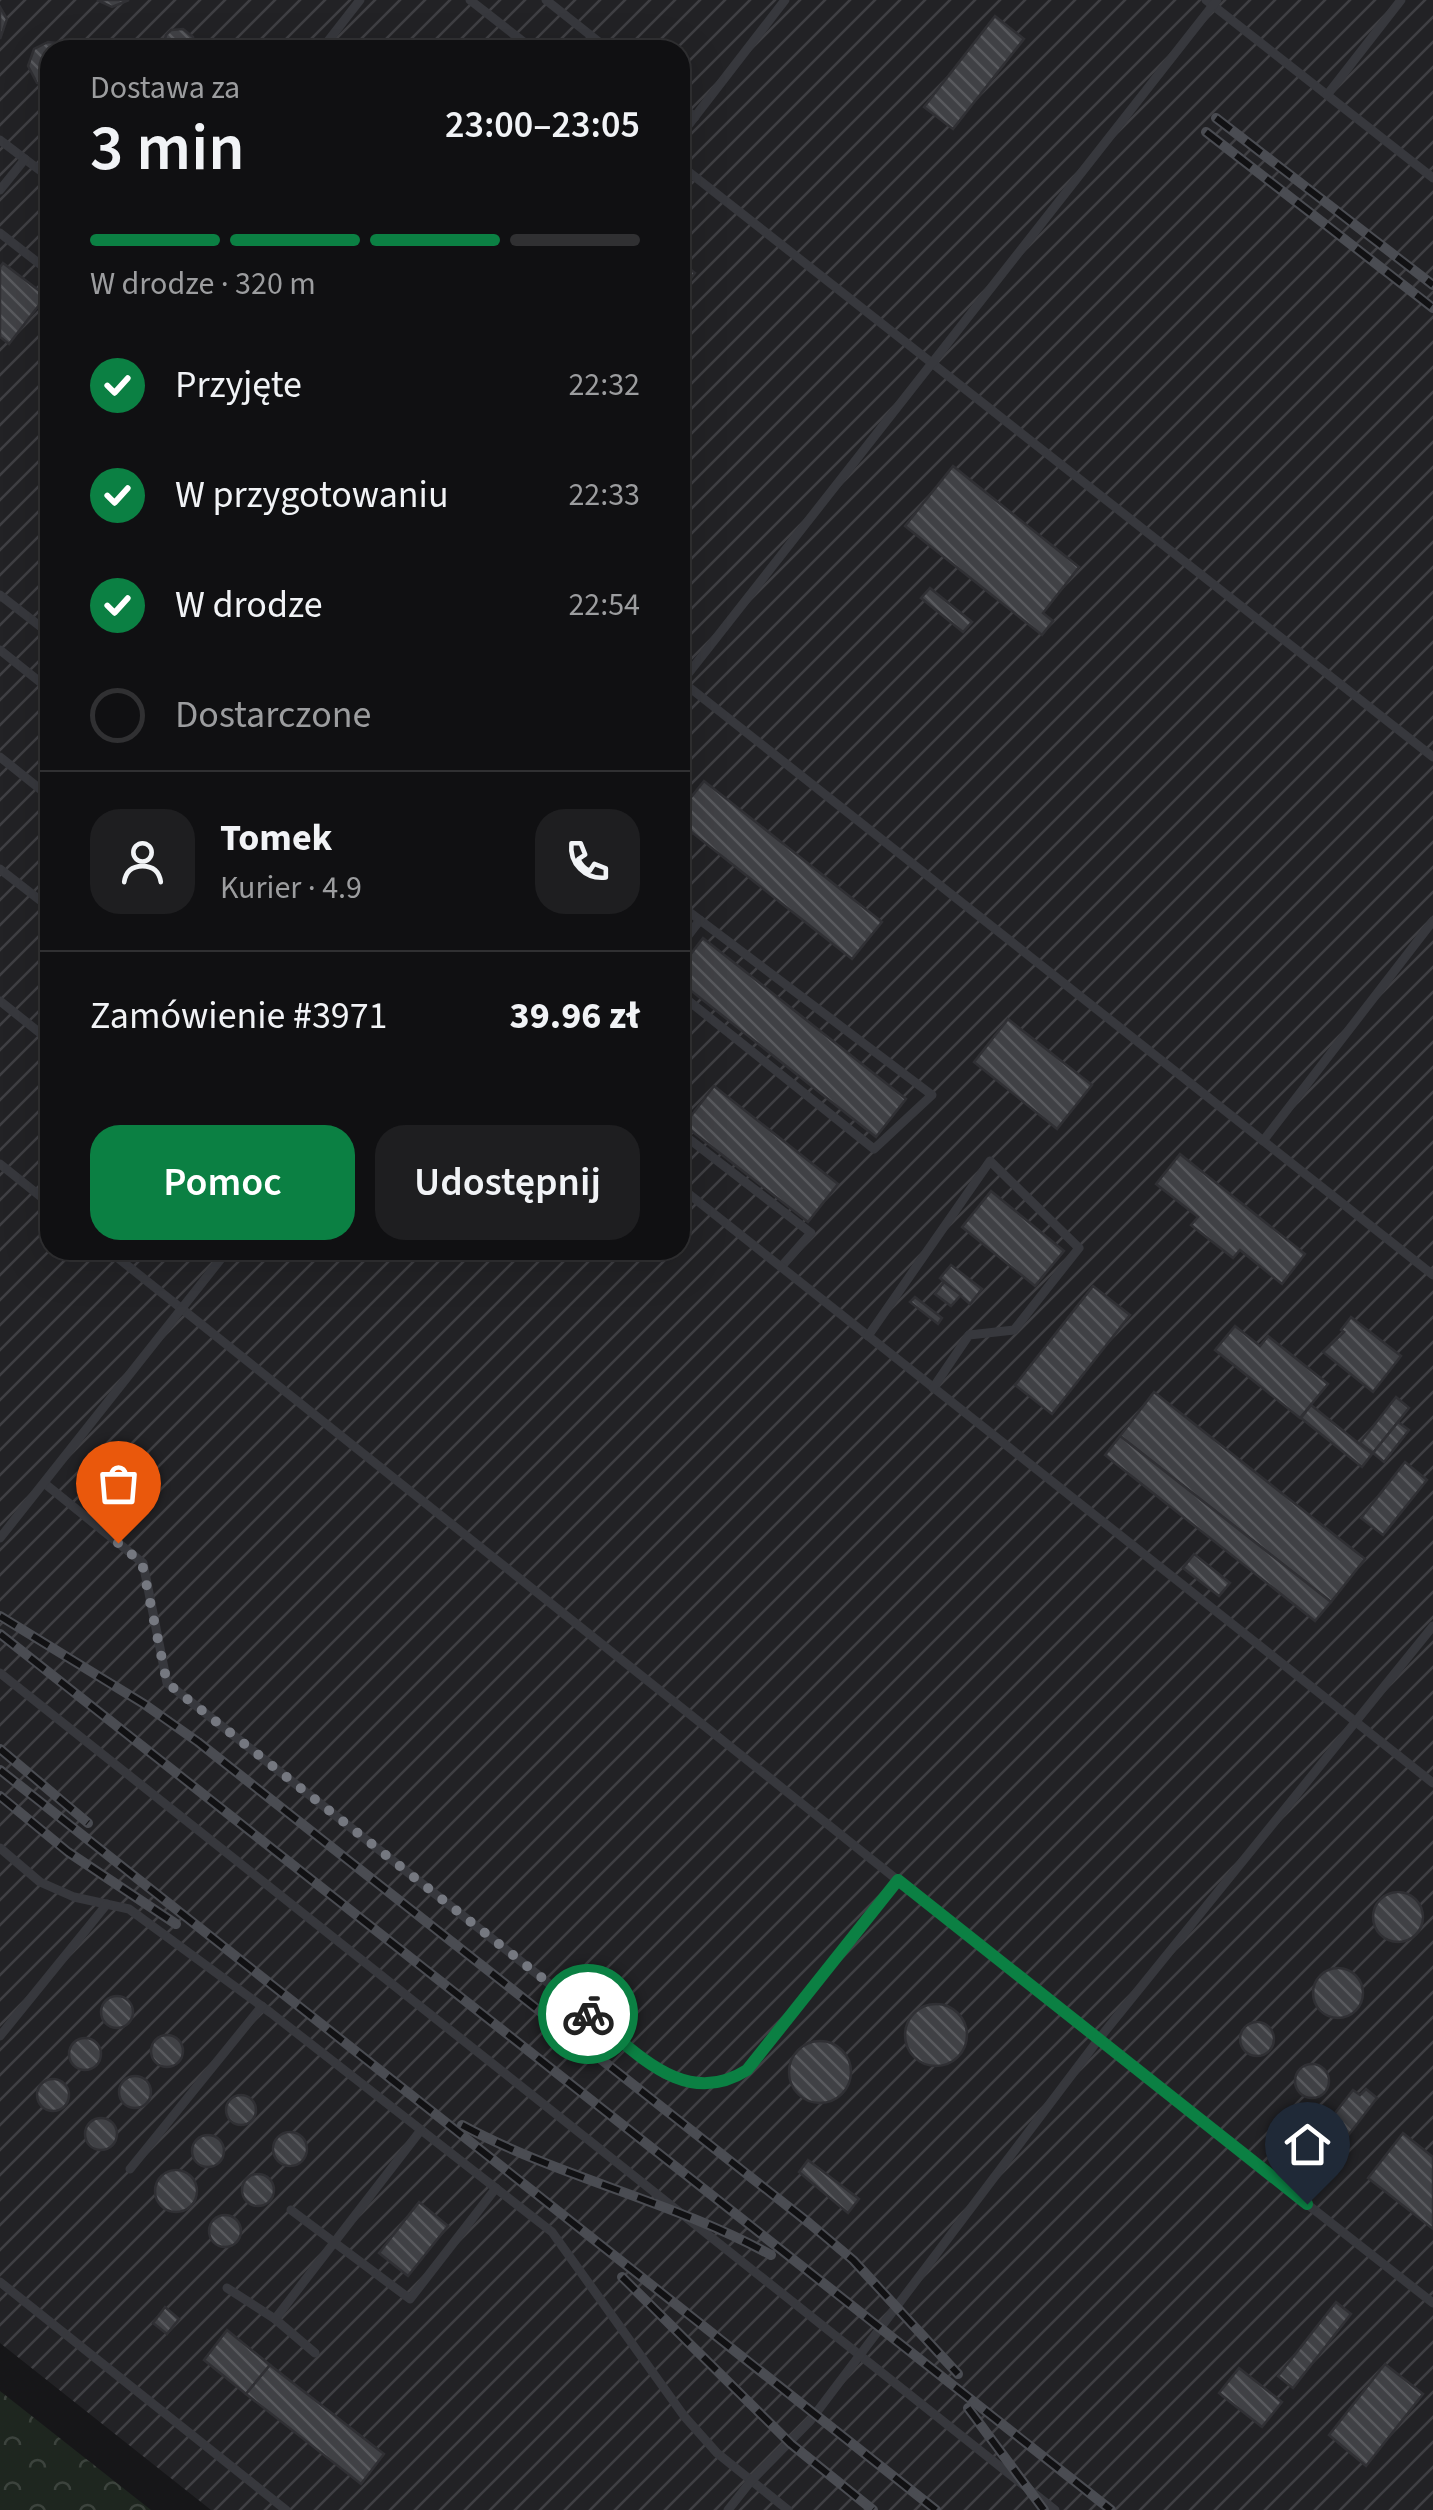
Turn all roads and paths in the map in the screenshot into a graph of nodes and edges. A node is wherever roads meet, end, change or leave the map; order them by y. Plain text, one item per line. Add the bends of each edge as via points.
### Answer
1 (360, 0) edge
2 (470, 0) edge
3 (546, 0) edge
4 (785, 0) edge
5 (1400, 0) edge
6 (1212, 2) edge
7 (329, 40) edge
8 (521, 40) edge
9 (597, 40) edge
10 (1326, 95) junction
11 (690, 113) edge
12 (695, 117) junction
13 (690, 123) edge
14 (0, 140) edge
15 (24, 158) junction
16 (40, 170) edge
17 (690, 173) edge
18 (1433, 178) edge
19 (0, 190) edge
20 (0, 233) edge
21 (40, 264) edge
22 (934, 364) junction
23 (0, 595) edge
24 (40, 626) edge
25 (0, 650) edge
26 (690, 671) edge
27 (40, 682) edge
28 (690, 689) edge
29 (0, 757) edge
30 (1433, 758) edge
31 (40, 789) edge
32 (0, 869) edge
33 (40, 900) edge
34 (690, 912) edge
35 (700, 920) junction
36 (1433, 921) edge
37 (690, 933) edge
38 (0, 1001) edge
39 (690, 1002) edge
40 (40, 1033) edge
41 (690, 1140) edge
42 (1263, 1141) junction
43 (0, 1164) edge
44 (40, 1196) edge
45 (690, 1196) edge
46 (121, 1260) edge
47 (220, 1260) edge
48 (781, 1267) junction
49 (1433, 1275) edge
50 (182, 1308) junction
51 (868, 1336) junction
52 (933, 1388) junction
53 (44, 1483) junction
54 (0, 1538) edge
55 (1433, 1626) edge
56 (0, 1673) edge
57 (1356, 1722) junction
58 (1433, 1784) edge
59 (0, 1848) edge
60 (898, 1880) junction
61 (106, 1904) junction
62 (262, 2006) junction
63 (0, 2036) edge
64 (1098, 2040) junction
65 (421, 2130) junction
66 (130, 2170) dead end
67 (496, 2188) junction
68 (292, 2210) dead end
69 (333, 2244) junction
70 (0, 2282) edge
71 (228, 2288) dead end
72 (1433, 2303) edge
73 (275, 2319) junction
74 (315, 2353) dead end
75 (862, 2354) junction
76 (750, 2481) junction
77 (286, 2510) edge
78 (728, 2510) edge
79 (788, 2510) edge
80 (1055, 2510) edge

1 - 7 lane
2 - 8 lane
3 - 9 lane
4 - 12 lane
5 - 10 lane
6 - 10 lane
6 - 22 lane
10 - 18 lane
11 - 12 lane
12 - 13 lane
14 - 15 lane
15 - 16 lane
15 - 19 lane
17 - 22 lane
20 - 21 lane
22 - 26 lane
22 - 30 lane
23 - 24 lane
25 - 27 lane
28 - 42 lane
29 - 31 lane
32 - 33 lane
34 - 35 lane
35 - 37 lane
35 - 39 lane via 932,1095 874,1149
36 - 42 lane
38 - 40 lane
41 - 48 lane via 811,1233
42 - 49 lane
43 - 44 lane
45 - 48 lane
46 - 50 lane
47 - 50 lane
48 - 51 lane
50 - 53 lane
50 - 60 lane
51 - 52 lane
51 - 52 lane via 990,1161 1079,1248 1014,1330 969,1334
52 - 57 lane
53 - 54 lane
53 - 60 lane via 142,1563 167,1683 664,2074 706,2086 747,2070
55 - 57 lane
56 - 75 lane
57 - 58 lane
57 - 64 lane
59 - 61 lane via 40,1882
60 - 64 lane
61 - 62 lane via 130,1909
61 - 63 lane
62 - 65 lane
62 - 66 lane
64 - 72 lane
64 - 75 lane
65 - 67 lane
65 - 69 lane
67 - 69 lane via 410,2299
67 - 76 lane via 552,2232 684,2416
68 - 69 lane
69 - 73 lane
70 - 77 lane
71 - 73 lane
73 - 74 lane
75 - 76 lane via 791,2444
75 - 80 lane
76 - 78 lane
76 - 79 lane

